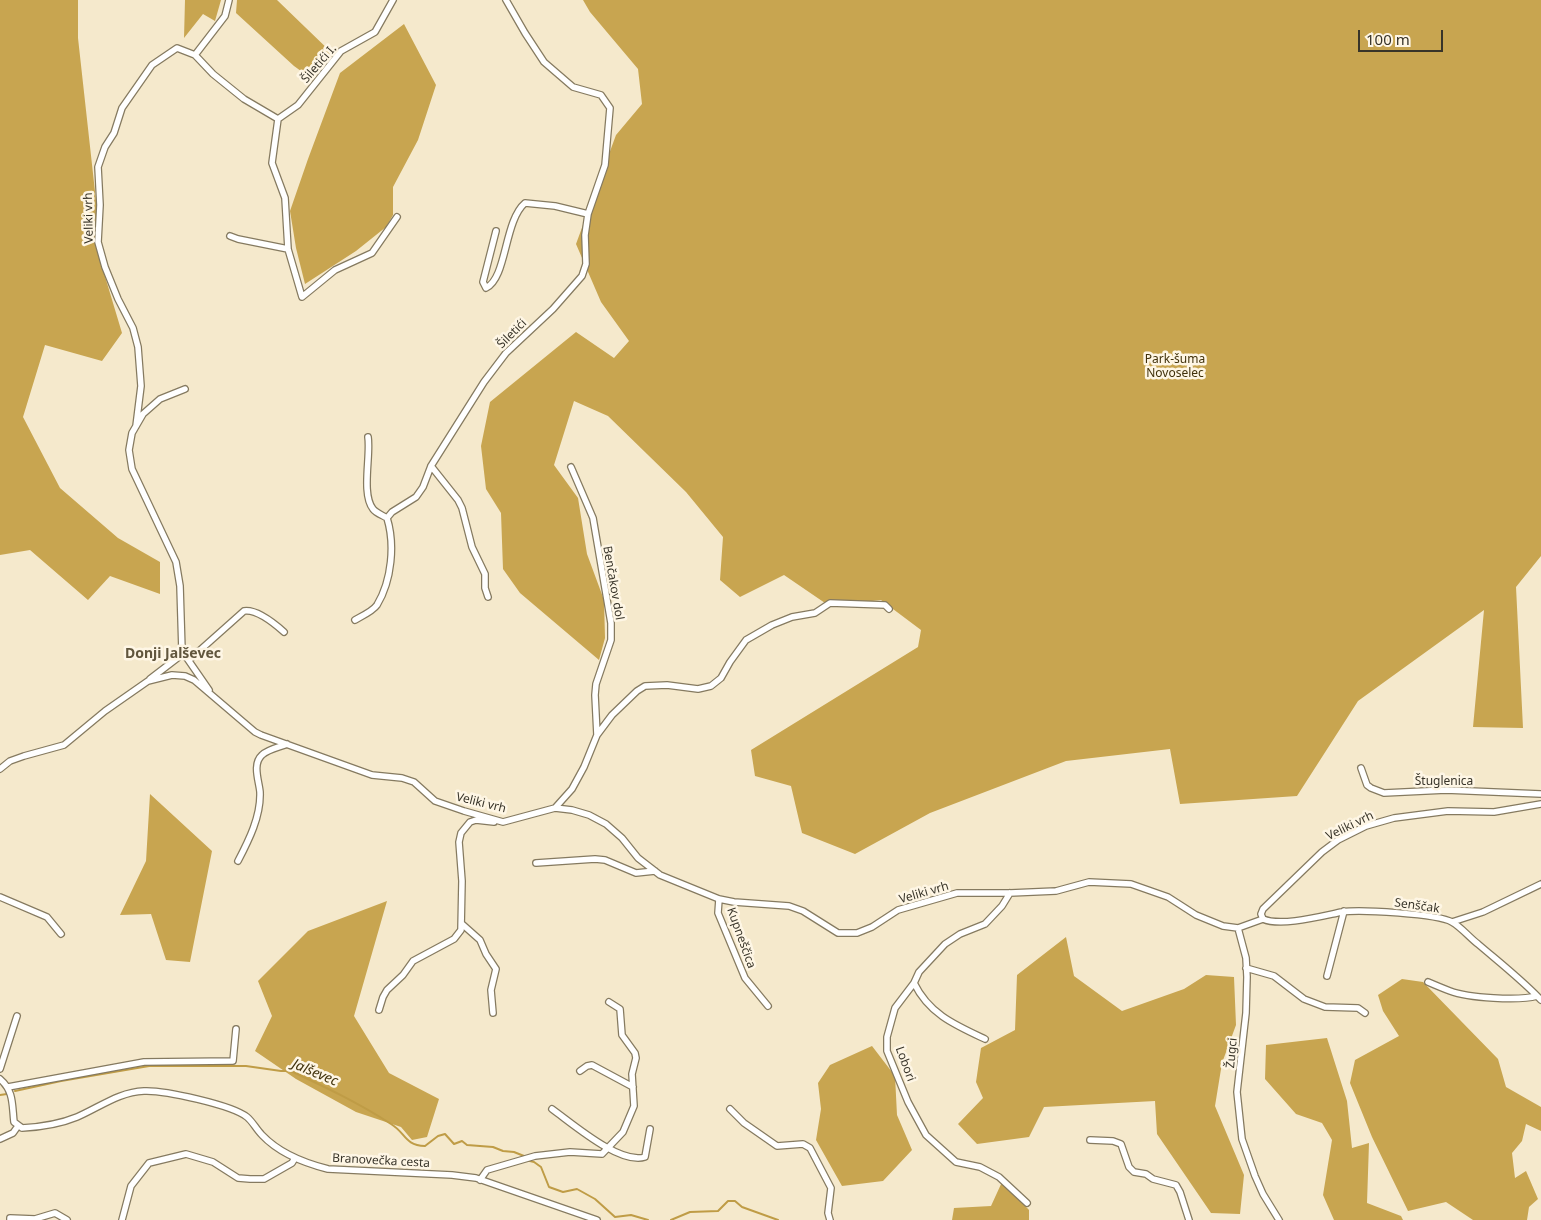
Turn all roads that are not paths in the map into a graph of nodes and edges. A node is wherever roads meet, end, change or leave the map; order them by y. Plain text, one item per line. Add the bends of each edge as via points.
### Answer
1 (229, 0) edge
2 (393, 0) edge
3 (506, 0) edge
4 (195, 55) junction
5 (278, 119) junction
6 (588, 214) junction
7 (397, 217) dead end
8 (496, 231) dead end
9 (230, 236) dead end
10 (288, 249) junction
11 (185, 389) dead end
12 (136, 426) junction
13 (368, 437) dead end
14 (431, 466) junction
15 (571, 467) dead end
16 (386, 518) junction
17 (488, 597) dead end
18 (889, 610) dead end
19 (355, 620) dead end
20 (284, 632) dead end
21 (182, 651) junction
22 (189, 660) junction
23 (148, 681) junction
24 (214, 697) junction
25 (597, 735) junction
26 (287, 744) junction
27 (1361, 768) dead end
28 (0, 770) edge
29 (1541, 794) edge
30 (1541, 804) edge
31 (555, 808) junction
32 (503, 822) junction
33 (238, 861) dead end
34 (536, 863) dead end
35 (654, 870) junction
36 (1541, 884) edge
37 (1010, 893) junction
38 (0, 897) edge
39 (719, 899) junction
40 (1344, 911) junction
41 (1263, 919) junction
42 (1452, 922) junction
43 (462, 924) junction
44 (1238, 928) junction
45 (61, 934) dead end
46 (1246, 968) junction
47 (1327, 976) dead end
48 (1428, 982) dead end
49 (914, 983) junction
50 (1539, 998) edge
51 (609, 1002) dead end
52 (768, 1006) dead end
53 (379, 1010) dead end
54 (493, 1013) dead end
55 (1366, 1013) dead end
56 (17, 1016) dead end
57 (236, 1029) dead end
58 (984, 1039) dead end
59 (0, 1069) edge
60 (580, 1071) dead end
61 (0, 1079) edge
62 (633, 1087) junction
63 (10, 1091) junction
64 (552, 1109) dead end
65 (730, 1109) dead end
66 (18, 1126) junction
67 (650, 1129) dead end
68 (0, 1139) edge
69 (1090, 1140) dead end
70 (609, 1149) junction
71 (295, 1158) junction
72 (480, 1180) junction
73 (1027, 1203) dead end
74 (10, 1220) edge
75 (67, 1220) edge
76 (122, 1220) edge
77 (596, 1220) edge
78 (830, 1220) edge
79 (1189, 1220) edge
80 (1279, 1220) edge

1 - 4 street via 225,16
2 - 5 street, Šiletići I. via 375,32 341,51 298,105
3 - 6 street, Šiletići via 544,62 573,87 601,95 610,108 605,165
4 - 5 street via 244,99
4 - 12 street, Veliki vrh via 178,48 152,65 122,108 98,167 98,242 105,268 138,347 141,386
5 - 10 street via 272,163 285,198
6 - 8 street via 555,206 526,204 520,208 509,234 503,261 486,288 483,282
6 - 14 street, Šiletići via 586,264 582,276 553,309 506,353
7 - 10 street via 372,254 335,270 302,297
9 - 10 street
11 - 12 street, Veliki vrh via 160,399 143,414
12 - 21 street, Veliki vrh via 130,450 132,469 176,562
13 - 16 street via 368,496 372,508
14 - 16 street, Šiletići via 416,497
14 - 17 street via 462,508 472,547 485,574
15 - 25 street, Benčakov dol via 593,518 611,623 611,640 596,684
16 - 19 street via 392,544 386,582 377,606
18 - 25 street via 885,605 830,603 815,613 792,616 746,640 722,678 711,686 698,689 645,686 612,715
20 - 22 street via 270,620 249,610 244,611
21 - 22 street, Veliki vrh
21 - 23 street, Veliki vrh
22 - 24 street, Veliki vrh
23 - 24 street, Veliki vrh via 172,675 185,676
23 - 28 street, Veliki vrh via 64,745 10,761
24 - 26 street, Veliki vrh via 255,732
25 - 31 street via 572,789
26 - 32 street, Veliki vrh via 372,775 414,782 435,801
26 - 33 street via 262,755 258,762 259,809 249,841
27 - 29 street, Štuglenica via 1367,785 1384,793 1446,790
30 - 41 street, Veliki vrh via 1494,812 1448,811 1394,818 1366,826 1322,852 1263,909
31 - 32 street, Veliki vrh
31 - 35 street, Veliki vrh via 589,815 606,824
32 - 43 street via 476,820 461,833
34 - 35 street via 595,858 636,873
35 - 39 street, Veliki vrh
36 - 42 street via 1492,908
37 - 39 street, Veliki vrh via 958,893 898,910 872,927 844,935 788,906
37 - 44 street, Veliki vrh via 1056,891 1090,882 1131,884 1168,897 1205,919
37 - 49 street, Lobori via 985,924 945,944 919,972
38 - 45 street via 47,917
39 - 52 street, Kupneščica via 718,913 745,978
40 - 41 street, Senščak via 1292,921 1268,922
40 - 42 street, Senščak via 1371,910
40 - 47 street
41 - 44 street
42 - 50 street, Senščak
43 - 53 street via 454,939 413,960 387,990
43 - 54 street via 480,940 496,966 491,990
44 - 46 street, Žugci
46 - 55 street via 1274,976 1304,999 1337,1008 1358,1008
46 - 80 street, Žugci via 1246,1013 1237,1092 1242,1138 1255,1176
48 - 50 street via 1451,992 1496,998
49 - 58 street via 924,1001 956,1027
49 - 73 street, Lobori via 895,1008 887,1037 887,1051 918,1122 926,1135 956,1162 980,1167 999,1177
51 - 62 street via 620,1009 622,1035 636,1053
56 - 59 street
57 - 63 street via 233,1061 144,1062
60 - 62 street via 592,1065
61 - 63 street
62 - 70 street via 631,1117
63 - 66 street via 14,1122
64 - 70 street
65 - 78 street via 777,1146 803,1144 810,1148 831,1188
66 - 68 street via 13,1133
66 - 71 street, Branovečka cesta via 58,1123 130,1092 147,1091 236,1111 248,1117 273,1146
67 - 70 street via 646,1157 631,1158
69 - 79 street via 1121,1144 1134,1172 1176,1185
70 - 72 street via 602,1154 570,1152 535,1156 487,1170
71 - 72 street, Branovečka cesta via 328,1170 452,1175
71 - 76 street via 264,1178 250,1179 238,1178 213,1162 186,1154 149,1163 131,1186
72 - 77 street, Branovečka cesta
74 - 75 street via 35,1219 55,1213

